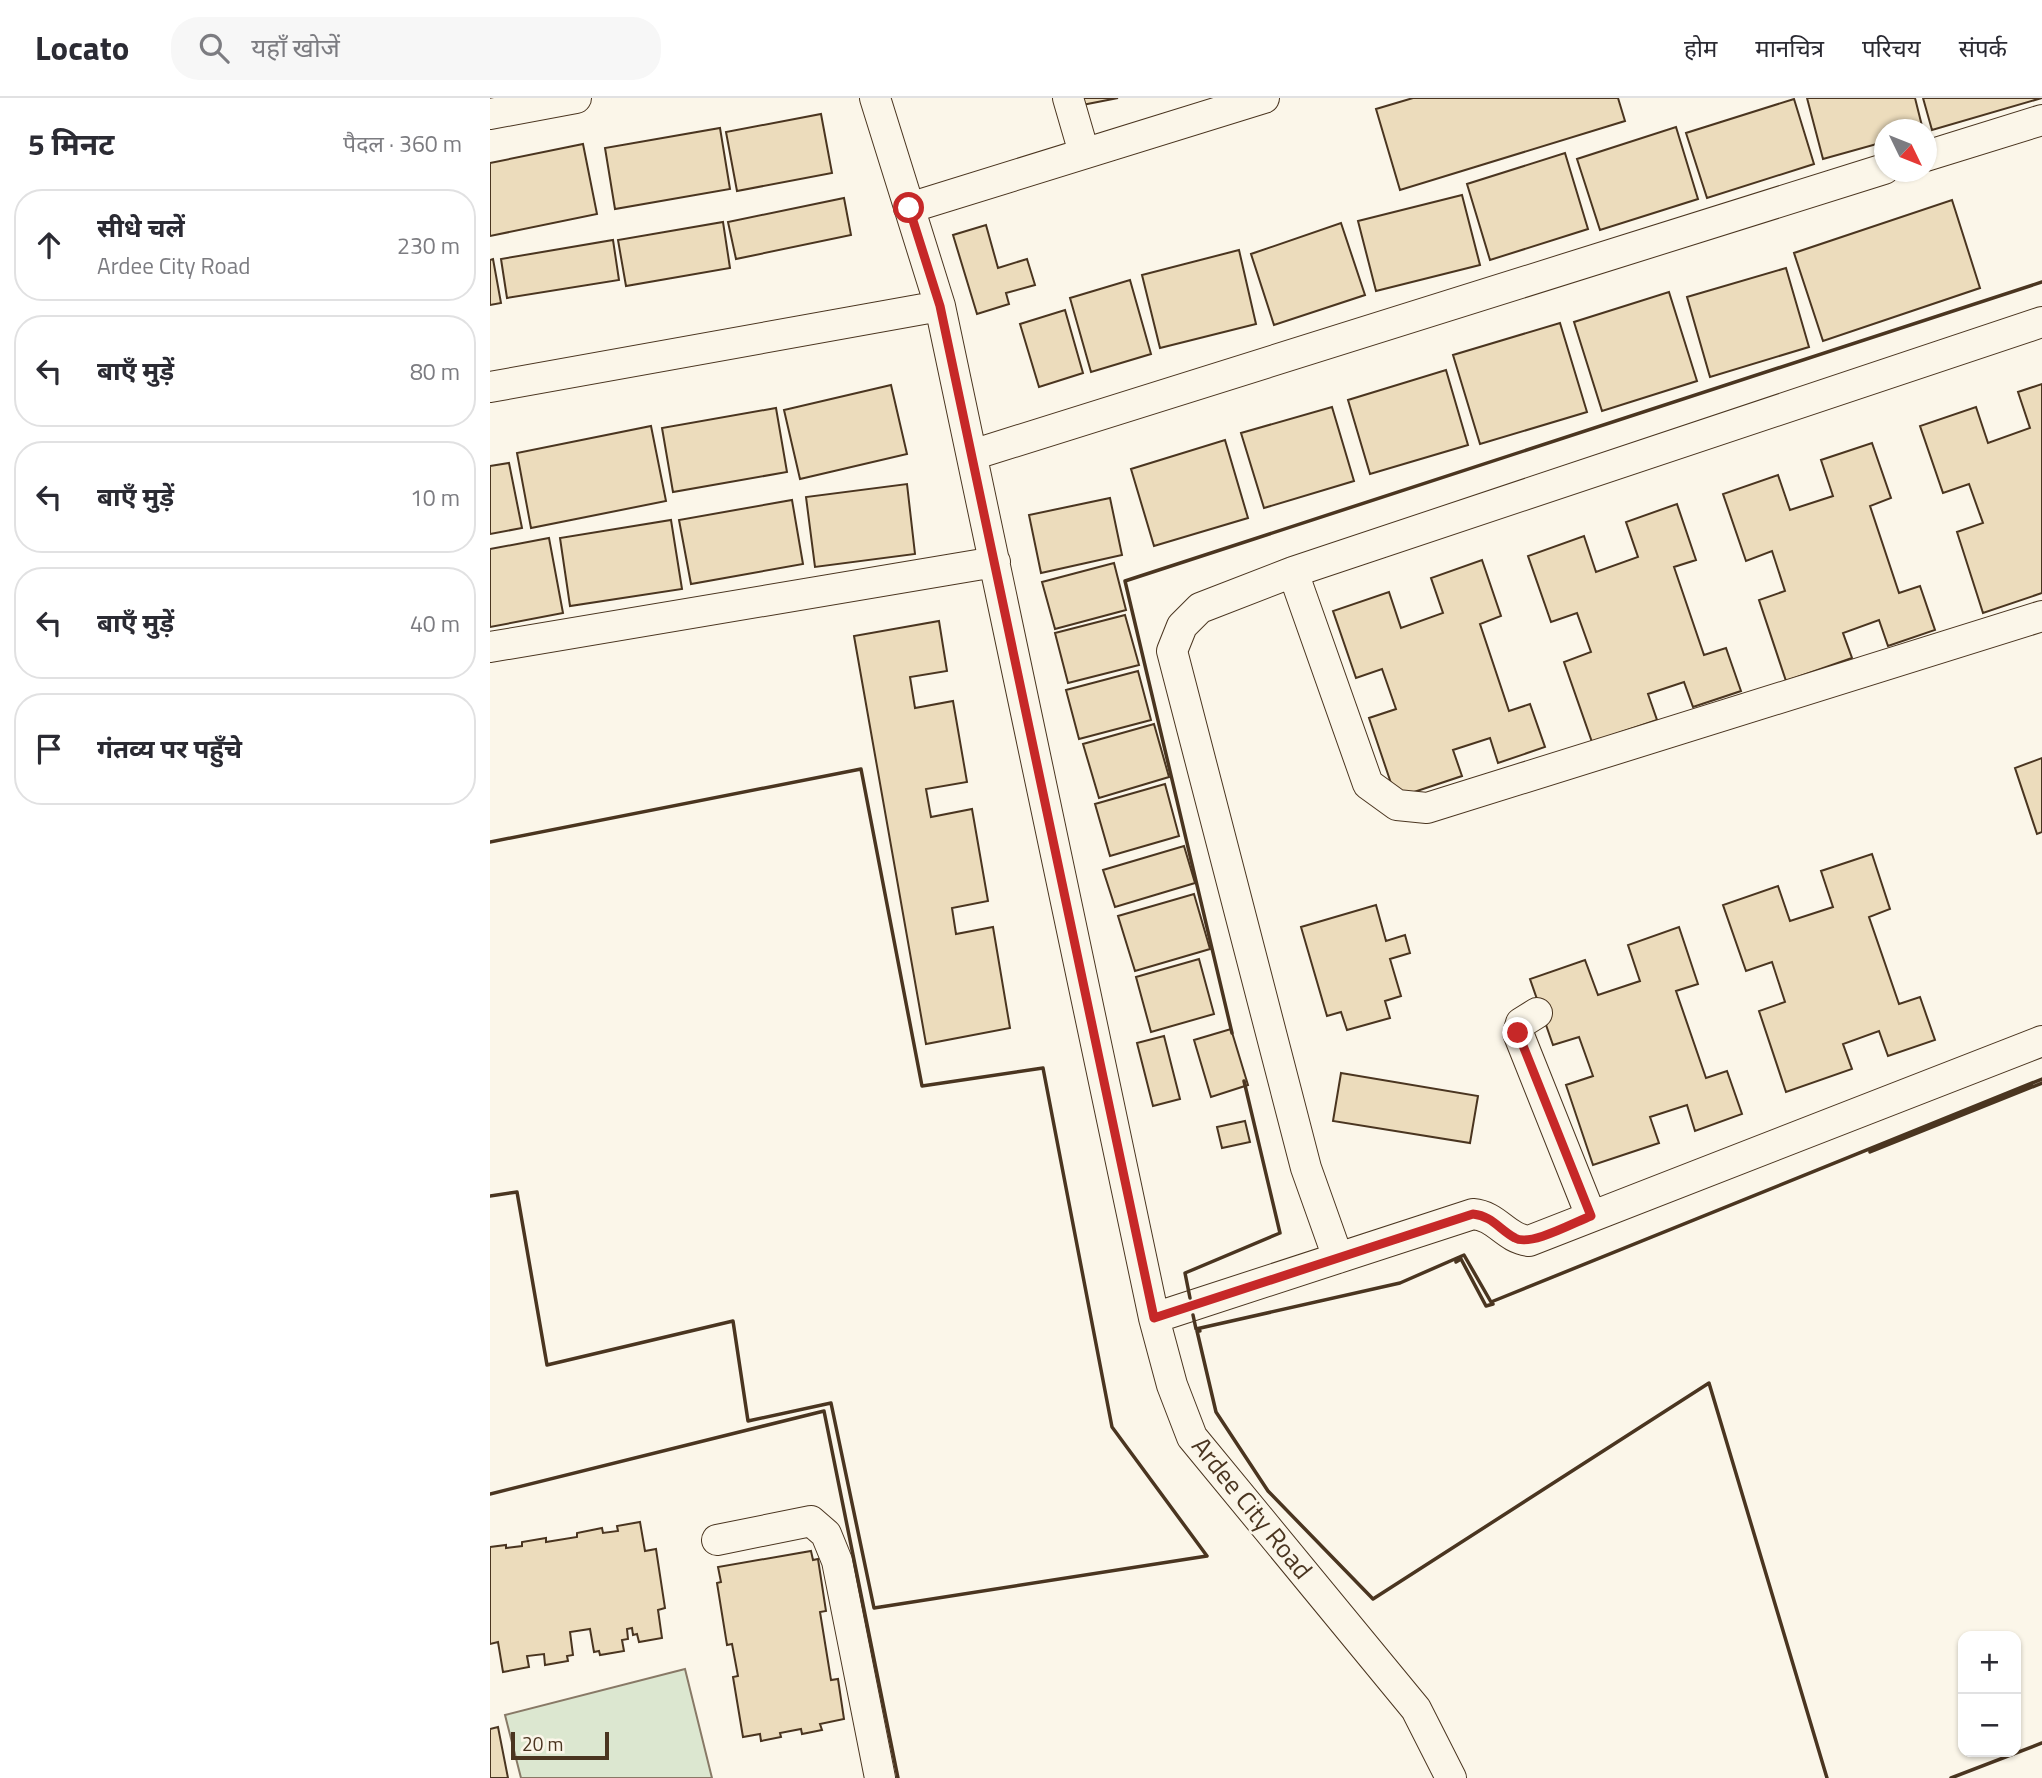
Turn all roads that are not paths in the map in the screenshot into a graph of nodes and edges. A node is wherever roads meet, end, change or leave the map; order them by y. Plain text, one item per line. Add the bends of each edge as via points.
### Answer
1 (576, 98) edge
2 (875, 98) edge
3 (1068, 98) edge
4 (1264, 98) edge
5 (1204, 107) edge
6 (490, 114) edge
7 (2042, 120) edge
8 (1084, 153) junction
9 (1937, 153) edge
10 (1874, 172) edge
11 (909, 208) junction
12 (940, 306) junction
13 (2042, 322) edge
14 (490, 387) edge
15 (972, 455) junction
16 (995, 562) junction
17 (1293, 572) junction
18 (2042, 617) edge
19 (490, 647) edge
20 (1537, 1013) dead end
21 (2042, 1041) edge
22 (1591, 1216) junction
23 (1338, 1258) junction
24 (1154, 1318) junction
25 (717, 1540) dead end
26 (880, 1778) edge
27 (1451, 1778) edge

1 - 6 street
2 - 11 street, Ardee City Road
3 - 8 street
4 - 5 street
5 - 8 street
7 - 9 street
8 - 11 street
10 - 15 street
11 - 12 street, Ardee City Road
12 - 14 street
12 - 15 street, Ardee City Road
13 - 17 street
15 - 16 street, Ardee City Road
16 - 19 street
16 - 24 street, Ardee City Road
17 - 18 street via 1368,784 1397,805 1427,808
17 - 23 street via 1200,608 1182,626 1172,651 1306,1168
20 - 22 street via 1521,1023 1518,1033
21 - 22 street
22 - 23 street via 1529,1241 1517,1240 1486,1215 1473,1214
23 - 24 street
24 - 27 street, Ardee City Road via 1192,1437 1416,1709
25 - 26 street via 811,1521 826,1534 837,1561

